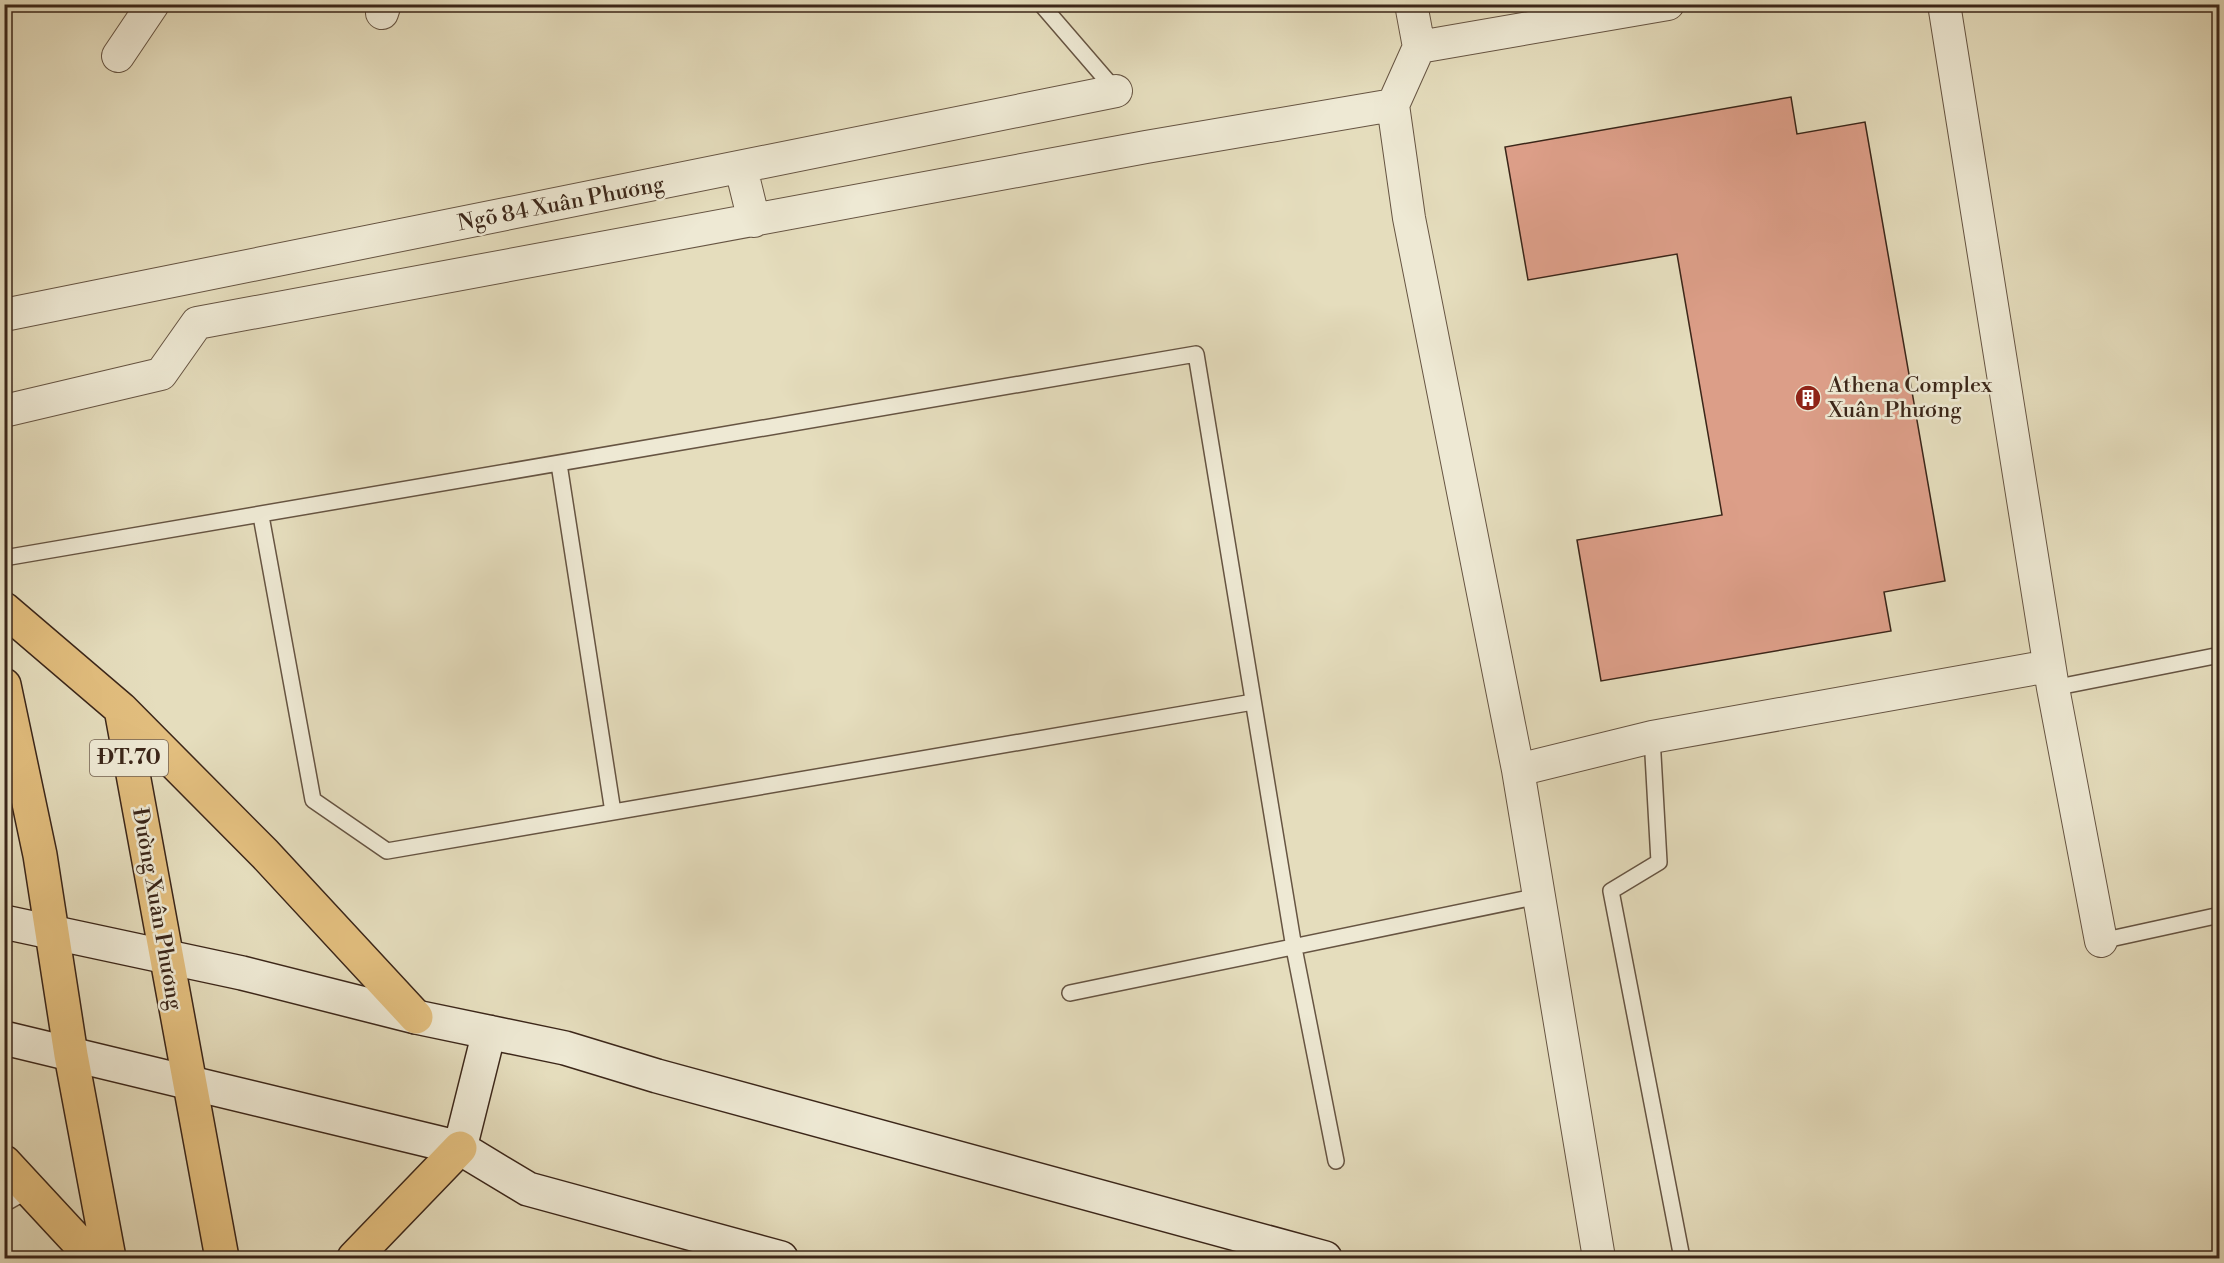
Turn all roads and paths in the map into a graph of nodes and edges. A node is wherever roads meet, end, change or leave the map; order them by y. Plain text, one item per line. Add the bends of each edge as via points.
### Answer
1 (153, 4) edge
2 (1041, 4) edge
3 (1411, 4) edge
4 (1668, 4) edge
5 (1944, 4) edge
6 (1419, 47) junction
7 (118, 56) dead end
8 (1116, 92) joint
9 (1394, 105) junction
10 (741, 168) junction
11 (754, 221) junction
12 (4, 315) edge
13 (4, 411) edge
14 (559, 464) junction
15 (261, 516) junction
16 (4, 558) edge
17 (4, 609) edge
18 (2220, 655) edge
19 (2051, 677) junction
20 (4, 685) edge
21 (1253, 702) junction
22 (121, 709) junction
23 (1652, 737) junction
24 (1518, 770) junction
25 (613, 812) junction
26 (1539, 896) junction
27 (2220, 915) edge
28 (4, 922) edge
29 (50, 932) junction
30 (2101, 941) joint
31 (1294, 948) junction
32 (165, 958) junction
33 (1070, 993) dead end
34 (416, 1017) junction
35 (489, 1032) junction
36 (4, 1038) edge
37 (71, 1055) junction
38 (189, 1082) junction
39 (460, 1148) junction
40 (1336, 1161) dead end
41 (4, 1162) edge
42 (17, 1197) edge
43 (93, 1258) edge
44 (109, 1258) edge
45 (222, 1258) edge
46 (354, 1258) edge
47 (781, 1258) edge
48 (1325, 1258) edge
49 (1599, 1258) edge
50 (1682, 1258) edge

1 - 7 street
2 - 8 lane
3 - 6 street
4 - 6 street
5 - 19 street
6 - 9 street
8 - 10 street, Ngõ 84 Xuân Phương
9 - 11 street
9 - 24 street via 1409,218
10 - 11 street
10 - 12 street, Ngõ 84 Xuân Phương
11 - 13 street via 197,323 160,374
14 - 15 lane
14 - 21 lane via 1196,354
14 - 25 lane
15 - 16 lane
15 - 25 lane via 313,801 387,851
17 - 22 main road, ĐT.70
18 - 19 lane
19 - 23 street
19 - 30 street
20 - 29 main road via 40,855
21 - 25 lane
21 - 31 lane
22 - 32 main road, Đường Xuân Phương / ĐT.70
22 - 34 main road
23 - 24 street
23 - 50 lane via 1659,862 1611,891
24 - 26 street
26 - 31 lane
26 - 49 street
27 - 30 lane
28 - 29 main road
29 - 32 main road
29 - 37 main road
31 - 33 lane
31 - 40 lane
32 - 34 main road via 242,973
32 - 38 main road, Đường Xuân Phương / ĐT.70
34 - 35 main road
35 - 39 main road
35 - 48 main road via 565,1048
36 - 37 main road
37 - 38 main road
37 - 44 main road
38 - 39 main road
38 - 45 main road, Đường Xuân Phương / ĐT.70
39 - 46 main road
39 - 47 main road via 528,1189
41 - 42 main road
42 - 43 main road

